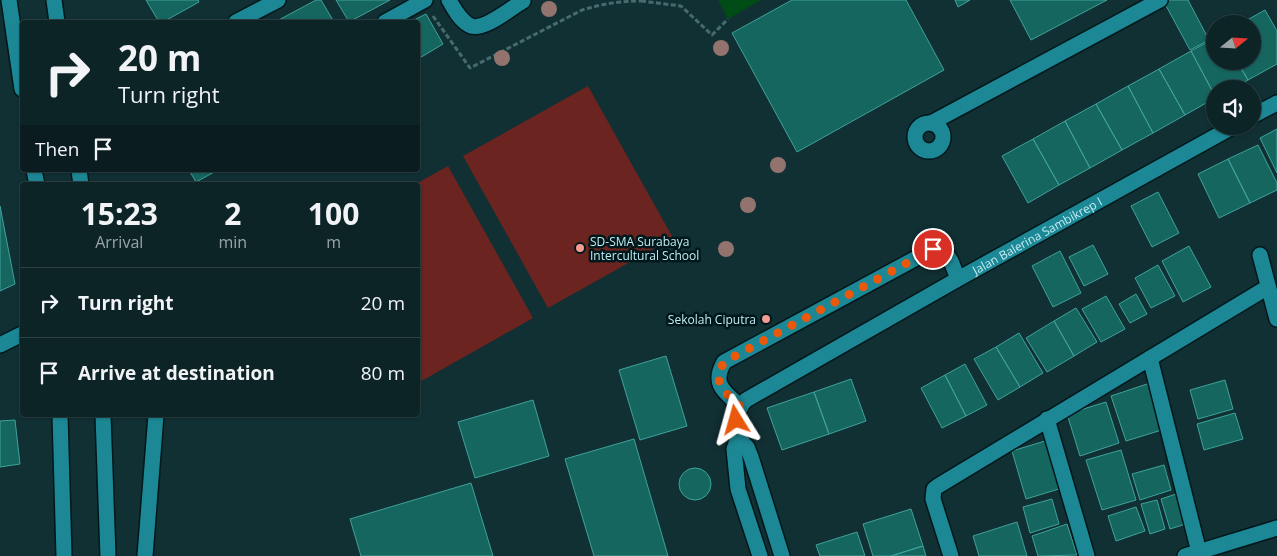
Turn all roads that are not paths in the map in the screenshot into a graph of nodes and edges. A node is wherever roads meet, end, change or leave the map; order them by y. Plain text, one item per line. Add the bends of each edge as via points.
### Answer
1 (10, 0) edge
2 (54, 0) edge
3 (278, 0) edge
4 (449, 0) edge
5 (1160, 0) edge
6 (424, 1) edge
7 (523, 1) dead end
8 (57, 20) edge
9 (240, 20) edge
10 (388, 20) edge
11 (20, 74) edge
12 (1277, 103) edge
13 (1261, 111) edge
14 (931, 123) dead end
15 (1218, 135) edge
16 (1260, 255) dead end
17 (958, 279) junction
18 (1268, 287) junction
19 (1277, 319) edge
20 (20, 335) edge
21 (0, 345) edge
22 (1150, 358) junction
23 (741, 407) junction
24 (60, 417) edge
25 (103, 417) edge
26 (156, 417) edge
27 (1047, 419) junction
28 (738, 438) junction
29 (1277, 528) edge
30 (1195, 555) edge
31 (64, 556) edge
32 (108, 556) edge
33 (145, 556) edge
34 (760, 556) edge
35 (782, 556) edge
36 (951, 556) edge
37 (1088, 556) edge

1 - 11 street
2 - 8 street
3 - 9 street
4 - 7 street via 463,19 477,28
5 - 14 street
6 - 10 street
12 - 13 street
15 - 17 street, Jalan Balerina Sambikrep I
16 - 18 street
17 - 23 street, Jalan Balerina Sambikrep I via 746,400
17 - 23 street via 944,250 933,249 724,362 718,373 721,388
18 - 19 street
18 - 22 street
20 - 21 street
22 - 27 street
22 - 30 street
23 - 28 street via 736,420
24 - 31 street
25 - 32 street
26 - 33 street
27 - 36 street via 934,489 934,506
27 - 37 street
28 - 34 street via 734,449 738,488
28 - 35 street via 747,447
29 - 30 street

